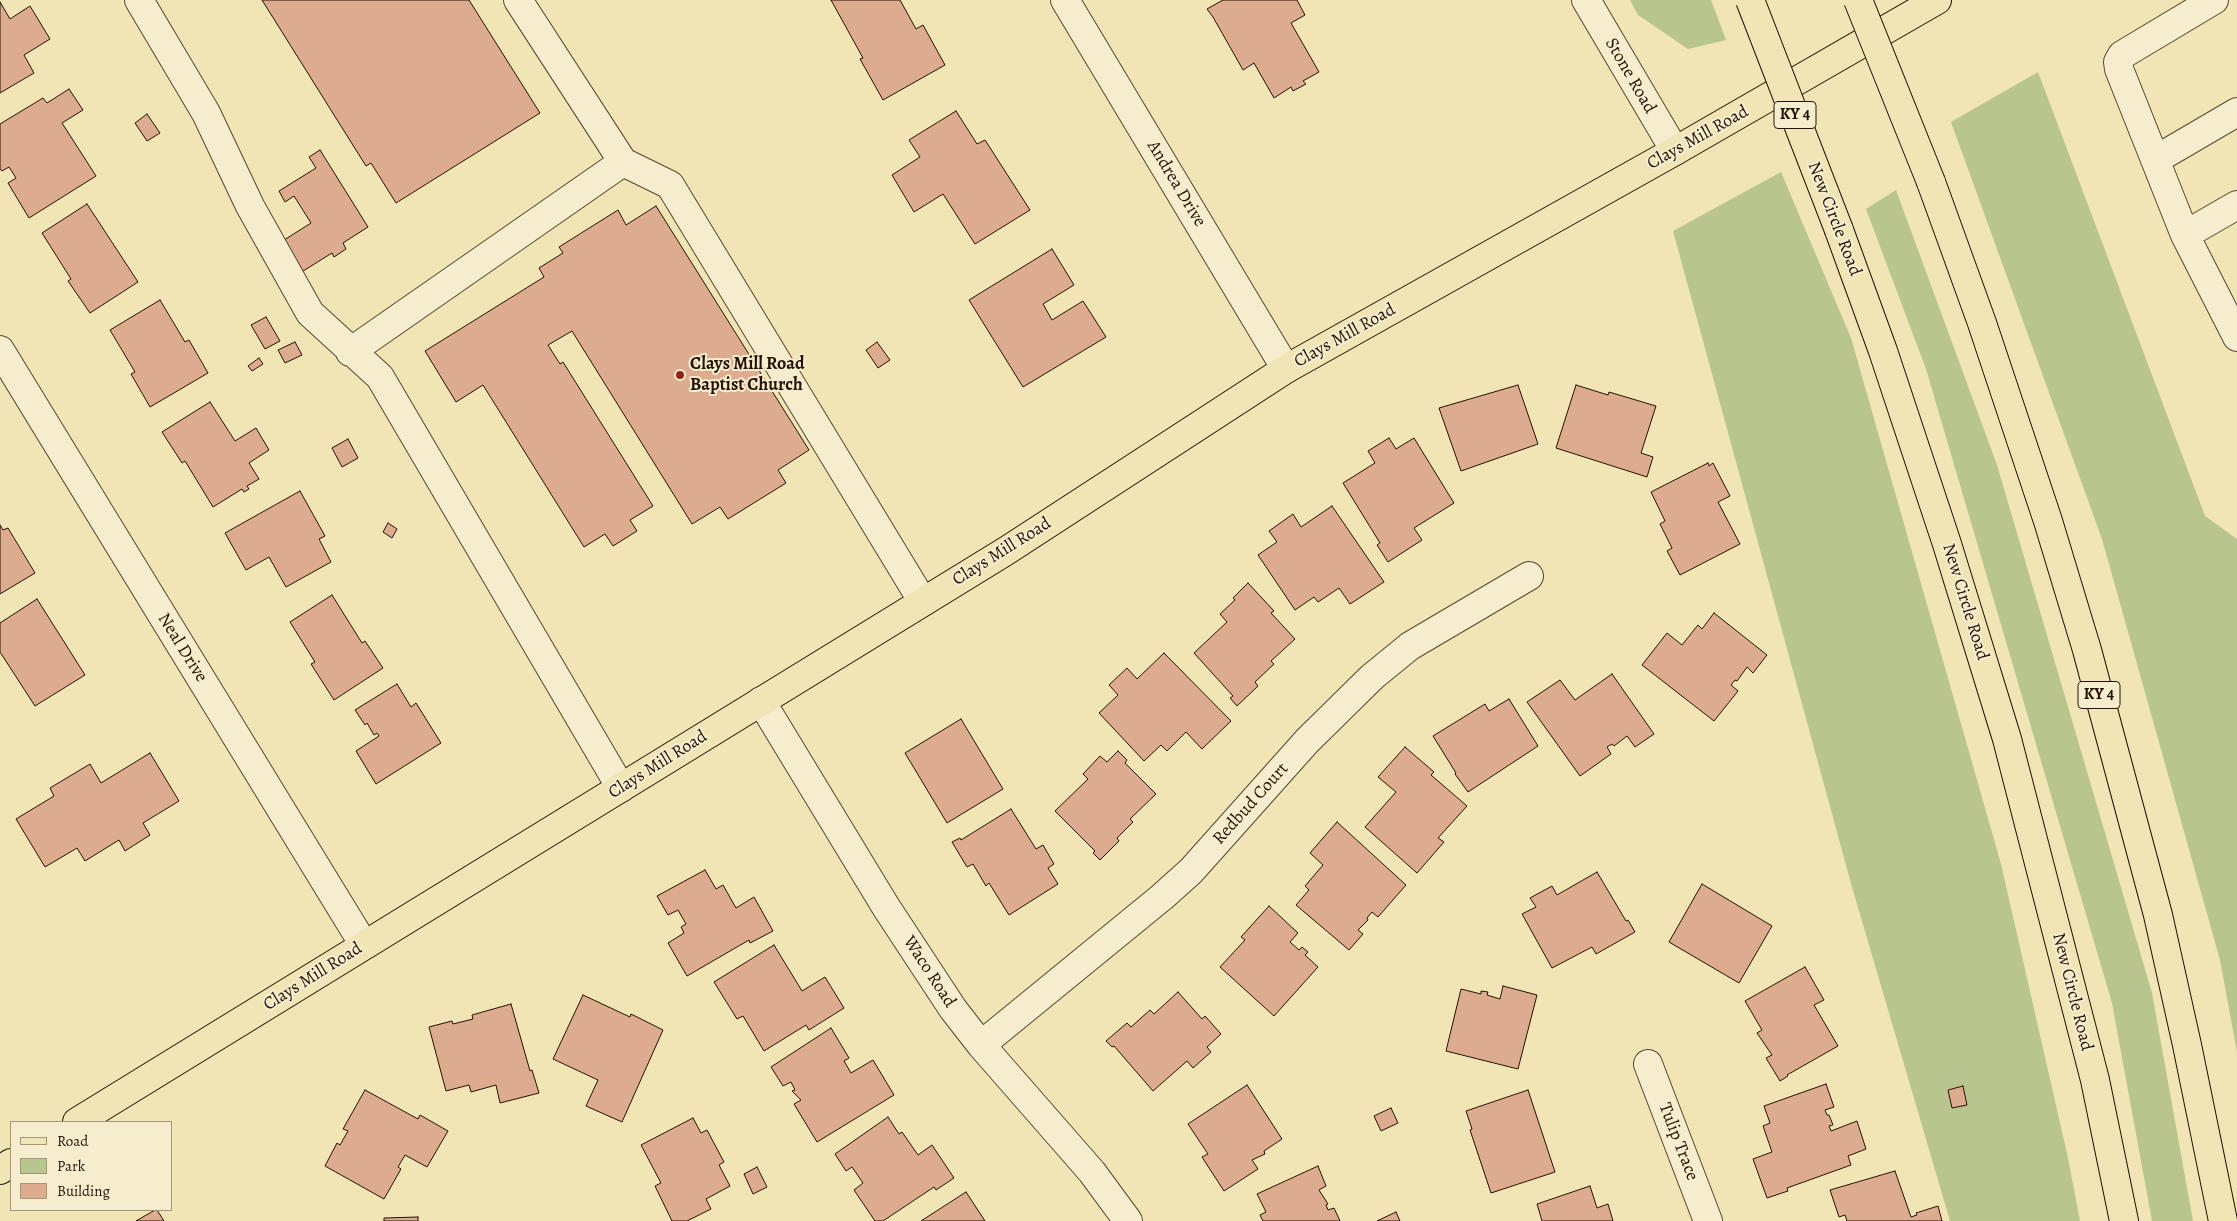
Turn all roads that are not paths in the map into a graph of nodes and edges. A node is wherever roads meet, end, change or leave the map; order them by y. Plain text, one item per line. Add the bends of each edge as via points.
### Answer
1 (139, 0) edge
2 (518, 0) edge
3 (1065, 0) edge
4 (1586, 0) edge
5 (1750, 0) edge
6 (1858, 0) edge
7 (1938, 0) edge
8 (2214, 0) edge
9 (2237, 112) edge
10 (1675, 151) junction
11 (2155, 160) junction
12 (622, 162) junction
13 (2237, 205) edge
14 (2185, 235) junction
15 (2237, 337) edge
16 (0, 350) edge
17 (350, 352) junction
18 (1286, 369) junction
19 (1530, 576) dead end
20 (923, 602) junction
21 (761, 701) junction
22 (621, 788) junction
23 (364, 946) junction
24 (981, 1046) junction
25 (1648, 1064) dead end
26 (79, 1121) edge
27 (1128, 1221) edge
28 (1708, 1221) edge
29 (2124, 1221) edge
30 (2222, 1221) edge

1 - 17 street via 206,113 250,206 310,313
2 - 12 street
3 - 18 street, Andrea Drive
4 - 10 street, Stone Road
5 - 29 main road, New Circle Road / KY 4, bridge via 1840,230 1883,351 2007,739 2095,1080
6 - 30 main road, KY 4, bridge via 1931,182 1982,323 2087,650 2158,915
7 - 10 main road, Clays Mill Road
8 - 11 street via 2122,55 2118,62
9 - 11 street
10 - 18 main road, Clays Mill Road
11 - 14 street
12 - 17 street
12 - 20 street via 670,185
13 - 14 street
14 - 15 street
16 - 23 street, Neal Drive
17 - 22 street via 380,377
18 - 20 main road, Clays Mill Road
19 - 24 street, Redbud Court via 1410,646 1372,677 1307,741 1191,871
20 - 21 main road, Clays Mill Road
21 - 22 main road, Clays Mill Road
21 - 24 street, Waco Road via 886,907
22 - 23 main road, Clays Mill Road
23 - 26 main road, Clays Mill Road
24 - 27 street, Waco Road via 1092,1172
25 - 28 street, Tulip Trace

